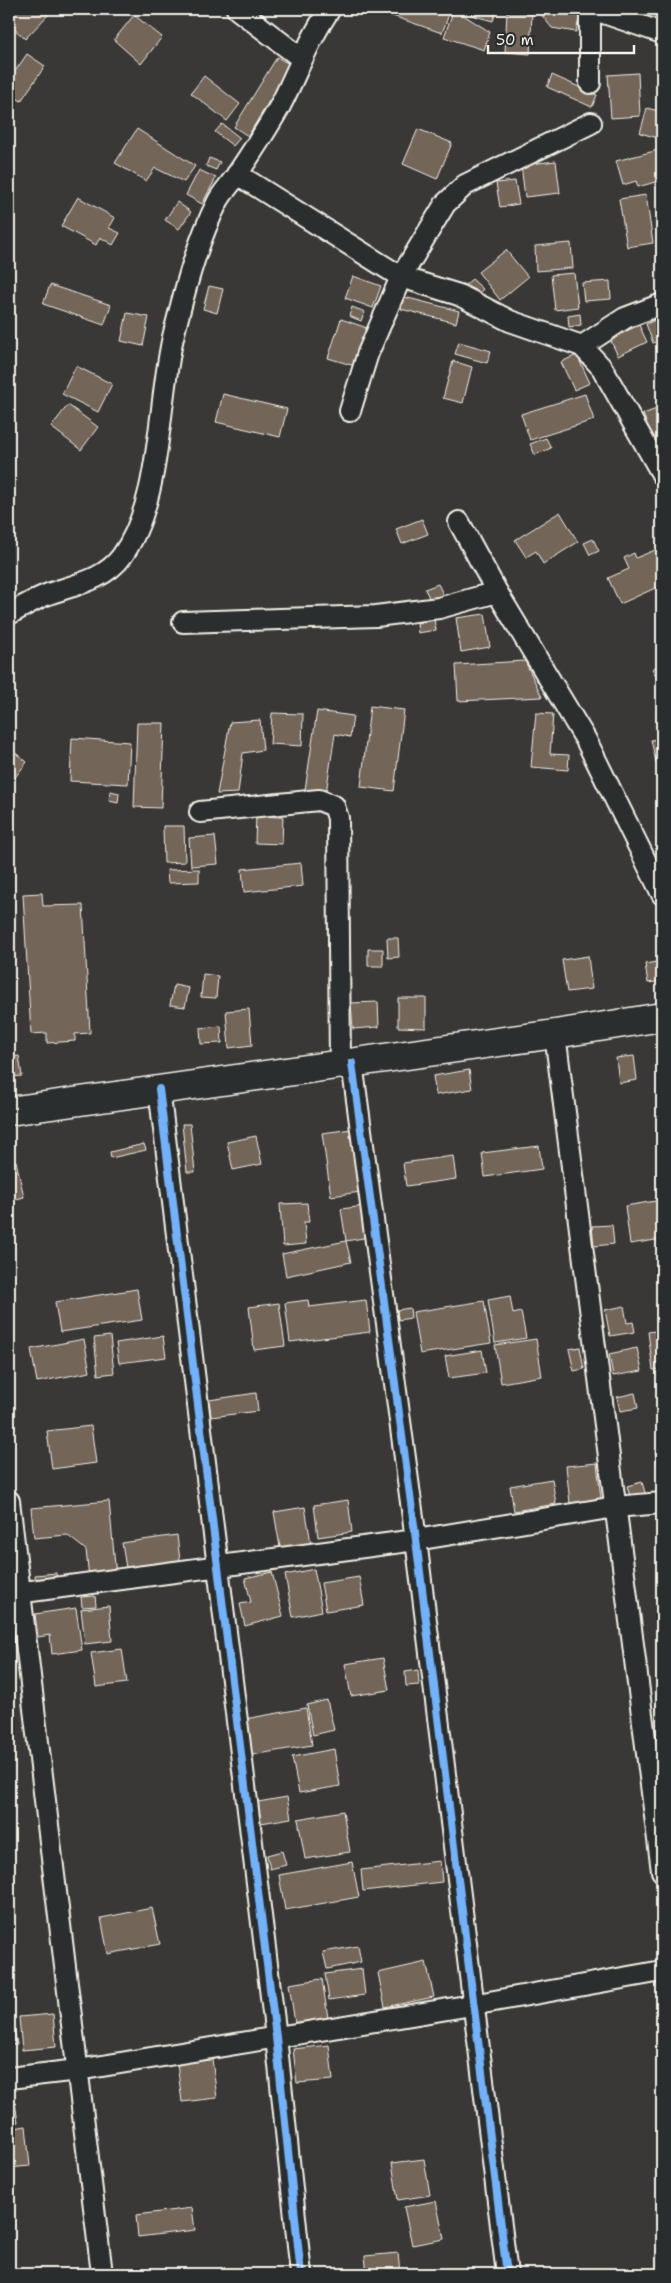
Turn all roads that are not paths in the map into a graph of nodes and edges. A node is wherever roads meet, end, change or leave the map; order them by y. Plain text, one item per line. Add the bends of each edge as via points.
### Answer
1 (237, 9) edge
2 (330, 9) edge
3 (591, 9) edge
4 (662, 33) edge
5 (301, 58) junction
6 (590, 83) dead end
7 (591, 123) dead end
8 (237, 174) junction
9 (401, 277) junction
10 (662, 304) edge
11 (582, 346) junction
12 (350, 411) dead end
13 (662, 474) edge
14 (460, 522) dead end
15 (497, 592) junction
16 (9, 614) edge
17 (183, 622) dead end
18 (200, 812) dead end
19 (662, 894) edge
20 (662, 1017) edge
21 (555, 1034) junction
22 (346, 1064) junction
23 (159, 1089) junction
24 (9, 1111) edge
25 (9, 1502) edge
26 (662, 1503) edge
27 (615, 1507) junction
28 (416, 1540) junction
29 (218, 1568) junction
30 (14, 1593) edge
31 (662, 1871) edge
32 (662, 1971) edge
33 (472, 2005) junction
34 (276, 2037) junction
35 (78, 2070) junction
36 (9, 2078) edge
37 (102, 2274) edge
38 (301, 2274) edge
39 (507, 2274) edge

1 - 5 street
2 - 5 street
3 - 4 street
3 - 6 street
5 - 8 street via 280,106
7 - 9 street via 465,185 446,204
8 - 9 street
8 - 16 street via 219,198 192,268 166,372 158,442 144,511 131,541 118,561 102,574
9 - 11 street via 459,295 510,321
9 - 12 street via 368,353
10 - 11 street via 626,318
11 - 13 street via 602,368
14 - 15 street
15 - 17 street via 439,608 376,616
15 - 19 street via 586,740
18 - 22 street via 319,800 334,806 338,818
20 - 21 street
21 - 22 street
21 - 27 street
22 - 23 street
22 - 28 street
23 - 24 street
23 - 29 street
25 - 30 street
26 - 27 street
27 - 28 street
27 - 31 street
28 - 29 street
28 - 33 street
29 - 30 street
29 - 34 street
30 - 35 street
32 - 33 street
33 - 34 street
33 - 39 street
34 - 35 street
34 - 38 street
35 - 36 street
35 - 37 street

